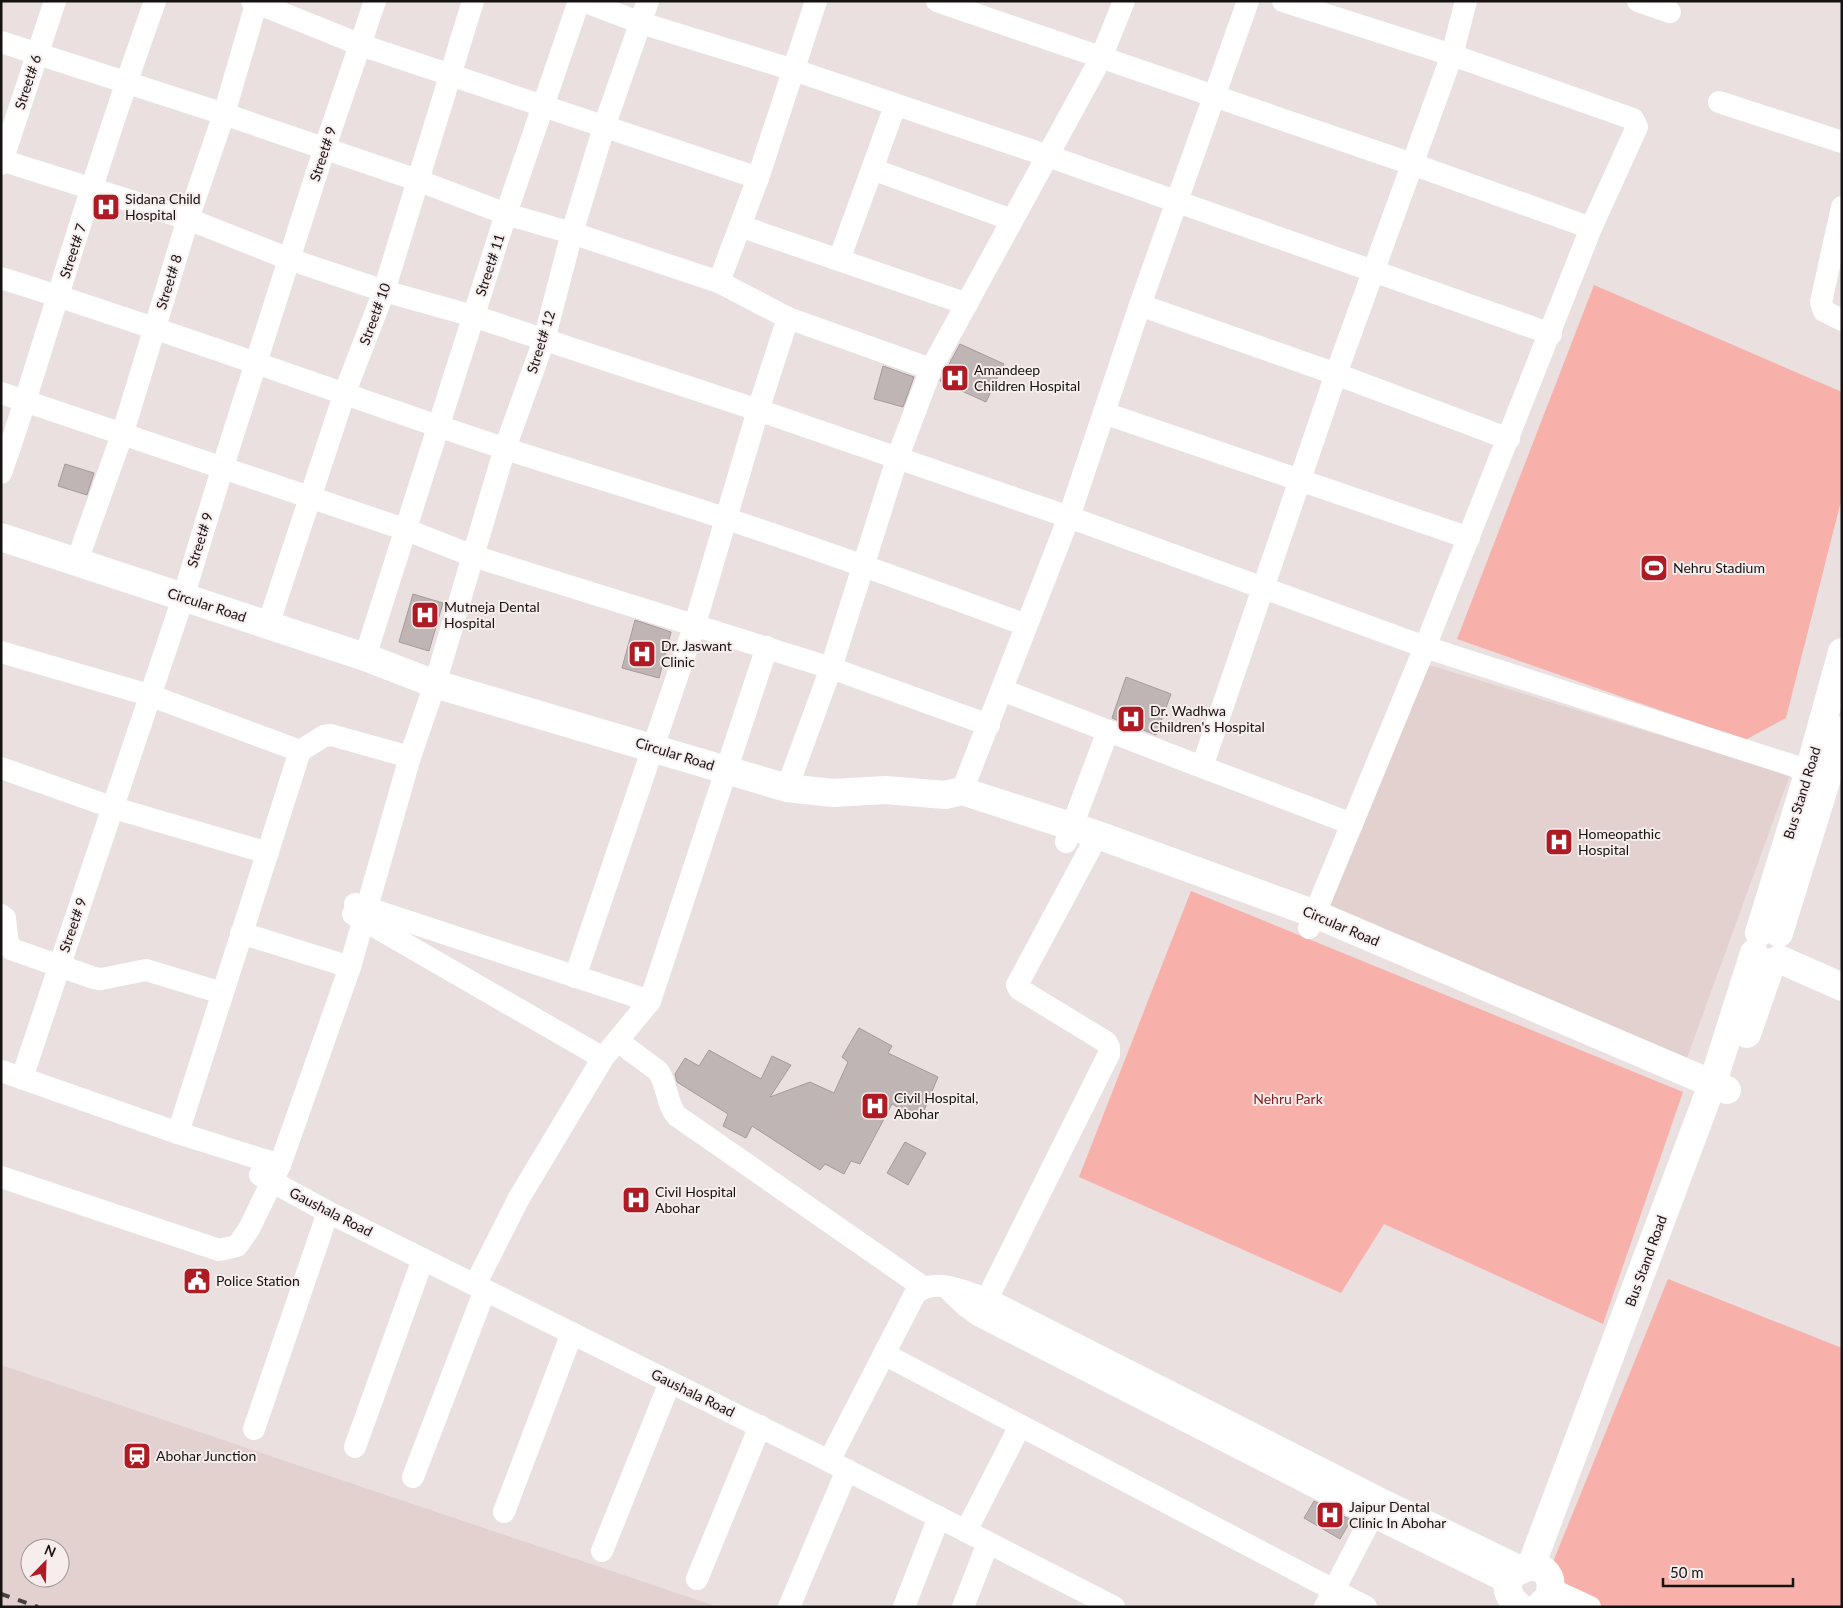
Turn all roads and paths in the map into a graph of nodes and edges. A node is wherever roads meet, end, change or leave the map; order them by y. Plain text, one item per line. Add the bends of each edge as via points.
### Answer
1 (55, 1) edge
2 (155, 1) edge
3 (375, 1) edge
4 (473, 1) edge
5 (579, 1) edge
6 (583, 1) edge
7 (648, 1) edge
8 (816, 1) edge
9 (937, 1) edge
10 (1124, 1) edge
11 (1248, 1) edge
12 (1283, 1) edge
13 (1466, 1) edge
14 (1638, 1) edge
15 (255, 2) edge
16 (1670, 12) dead end
17 (641, 23) junction
18 (1, 42) edge
19 (361, 45) junction
20 (38, 53) junction
21 (1452, 55) junction
22 (1101, 58) junction
23 (794, 70) junction
24 (449, 73) junction
25 (126, 84) junction
26 (1214, 96) junction
27 (1719, 102) dead end
28 (544, 106) junction
29 (895, 106) junction
30 (224, 114) junction
31 (604, 126) junction
32 (1842, 142) edge
33 (324, 150) junction
34 (1048, 156) junction
35 (2, 162) edge
36 (1412, 164) junction
37 (872, 169) junction
38 (758, 178) junction
39 (417, 180) junction
40 (93, 189) junction
41 (1177, 201) junction
42 (1842, 207) edge
43 (506, 214) junction
44 (188, 219) junction
45 (1012, 220) junction
46 (740, 226) junction
47 (1591, 228) junction
48 (572, 233) junction
49 (289, 259) junction
50 (839, 260) junction
51 (1373, 272) junction
52 (1, 278) edge
53 (719, 282) junction
54 (384, 291) junction
55 (58, 296) junction
56 (966, 304) junction
57 (1140, 305) junction
58 (473, 316) junction
59 (788, 318) junction
60 (1842, 320) edge
61 (155, 328) junction
62 (1551, 334) junction
63 (544, 340) junction
64 (255, 364) junction
65 (931, 369) junction
66 (1336, 374) junction
67 (345, 392) junction
68 (1, 393) edge
69 (27, 401) junction
70 (758, 410) junction
71 (1104, 413) junction
72 (439, 425) junction
73 (123, 432) junction
74 (1509, 439) junction
75 (505, 448) junction
76 (897, 459) junction
77 (223, 466) junction
78 (1, 473) edge
79 (1298, 481) junction
80 (310, 497) junction
81 (1069, 517) junction
82 (725, 518) junction
83 (407, 530) junction
84 (1, 537) edge
85 (1469, 538) junction
86 (1, 554) edge
87 (473, 556) junction
88 (77, 561) junction
89 (864, 566) junction
90 (1264, 587) junction
91 (180, 606) junction
92 (695, 624) junction
93 (268, 625) junction
94 (1026, 625) junction
95 (1425, 647) junction
96 (767, 648) junction
97 (1, 652) edge
98 (1842, 652) edge
99 (365, 657) junction
100 (831, 668) junction
101 (422, 679) junction
102 (1002, 690) junction
103 (149, 695) junction
104 (989, 725) junction
105 (1842, 730) edge
106 (1108, 731) junction
107 (654, 748) junction
108 (300, 750) junction
109 (403, 755) junction
110 (1202, 767) junction
111 (1, 768) edge
112 (728, 770) junction
113 (1819, 774) junction
114 (787, 788) junction
115 (953, 793) junction
116 (114, 808) junction
117 (1352, 824) junction
118 (1076, 839) junction
119 (268, 853) junction
120 (359, 911) junction
121 (1, 915) edge
122 (1312, 921) junction
123 (241, 933) junction
124 (1771, 948) junction
125 (343, 964) junction
126 (58, 966) junction
127 (1842, 971) edge
128 (575, 977) junction
129 (1842, 987) edge
130 (222, 993) junction
131 (650, 1001) junction
132 (619, 1042) junction
133 (603, 1058) junction
134 (12, 1075) edge
135 (1717, 1094) junction
136 (178, 1133) junction
137 (1, 1163) edge
138 (269, 1170) junction
139 (1, 1177) edge
140 (328, 1212) junction
141 (423, 1259) junction
142 (480, 1287) junction
143 (922, 1287) junction
144 (947, 1287) junction
145 (988, 1299) junction
146 (572, 1333) junction
147 (884, 1354) junction
148 (670, 1382) junction
149 (760, 1426) junction
150 (1020, 1426) junction
151 (254, 1429) dead end
152 (355, 1447) dead end
153 (838, 1466) junction
154 (413, 1477) dead end
155 (1376, 1508) junction
156 (504, 1512) dead end
157 (939, 1517) junction
158 (966, 1531) junction
159 (988, 1543) junction
160 (602, 1551) dead end
161 (697, 1579) dead end
162 (1531, 1592) edge
163 (1329, 1599) edge
164 (789, 1607) edge
165 (904, 1607) edge
166 (963, 1607) edge
167 (1114, 1607) edge
168 (1366, 1607) edge
169 (1590, 1607) edge

1 - 20 street, Street# 6
2 - 25 street, Street# 7
3 - 19 street, Street# 9
4 - 24 street, Street# 10
5 - 28 street, Street# 11
6 - 17 street
7 - 17 street, Street# 12
8 - 23 street
9 - 22 street
10 - 22 street
11 - 26 street
12 - 21 street
13 - 21 street
14 - 16 street
15 - 19 street
15 - 30 street, Street# 8
17 - 23 street
17 - 31 street, Street# 12
18 - 20 street
19 - 24 street
19 - 33 street, Street# 9
20 - 25 street
20 - 35 street, Street# 6
21 - 36 street
21 - 47 street via 1636,122 1637,127
22 - 26 street
22 - 34 street
23 - 29 street
23 - 38 street
24 - 28 street
24 - 39 street, Street# 10
25 - 30 street
25 - 40 street, Street# 7
26 - 36 street
26 - 41 street
27 - 32 street
28 - 31 street
28 - 43 street, Street# 11
29 - 34 street
29 - 37 street
30 - 33 street
30 - 44 street, Street# 8
31 - 38 street
31 - 48 street, Street# 12
33 - 39 street
33 - 49 street, Street# 9
34 - 41 street
34 - 45 street
35 - 40 street
36 - 47 street
36 - 51 street
37 - 45 street
37 - 50 street
38 - 46 street
39 - 43 street
39 - 54 street, Street# 10
40 - 44 street
40 - 55 street, Street# 7
41 - 51 street
41 - 57 street
42 - 60 street via 1821,302 1824,311
43 - 48 street
43 - 58 street, Street# 11
44 - 49 street
44 - 61 street, Street# 8
45 - 56 street
46 - 50 street
46 - 53 street
47 - 62 street
48 - 53 street
48 - 63 street, Street# 12
49 - 54 street
49 - 64 street, Street# 9
50 - 56 street
51 - 62 street
51 - 66 street
52 - 55 street
53 - 59 street
54 - 58 street
54 - 67 street, Street# 10
55 - 61 street
55 - 69 street, Street# 7
56 - 65 street
57 - 66 street
57 - 71 street
58 - 63 street
58 - 72 street, Street# 11
59 - 65 street
59 - 70 street
61 - 64 street
61 - 73 street, Street# 8
62 - 74 street
63 - 70 street
63 - 75 street, Street# 12
64 - 67 street
64 - 77 street, Street# 9
65 - 76 street
66 - 74 street
66 - 79 street
67 - 72 street
67 - 80 street, Street# 10
68 - 69 street
69 - 73 street
69 - 78 street, Street# 7
70 - 76 street
70 - 82 street
71 - 79 street
71 - 81 street
72 - 75 street
72 - 83 street, Street# 11
73 - 77 street
73 - 88 street, Street# 8
74 - 85 street
75 - 82 street
75 - 87 street, Street# 12
76 - 81 street
76 - 89 street
77 - 80 street
77 - 91 street, Street# 9
79 - 85 street
79 - 90 street
80 - 83 street
80 - 93 street, Street# 10
81 - 90 street
81 - 94 street
82 - 89 street
82 - 92 street
83 - 87 street
83 - 99 street, Street# 11
84 - 88 main road, Circular Road
85 - 95 street
86 - 91 main road, Circular Road
87 - 92 street
87 - 101 street, Street# 12
88 - 91 main road, Circular Road
89 - 94 street
89 - 100 street
90 - 95 street
90 - 110 street
91 - 93 main road, Circular Road
91 - 101 main road, Circular Road via 360,672
91 - 103 street, Street# 9
92 - 96 street
92 - 107 street
93 - 99 main road, Circular Road
94 - 102 street
95 - 113 street
95 - 117 street
96 - 100 street
96 - 112 street
97 - 103 street
98 - 113 main road, Bus Stand Road
99 - 101 main road, Circular Road
100 - 104 street
100 - 114 street
101 - 107 main road, Circular Road
101 - 109 street, Street# 12
102 - 104 street
102 - 106 street
103 - 108 street
103 - 116 street, Street# 9
104 - 115 street
105 - 113 main road, Bus Stand Road
106 - 110 street
106 - 118 street
107 - 112 main road, Circular Road
107 - 128 street
108 - 109 street via 330,735
108 - 119 street
109 - 120 street, Street# 12
110 - 117 street
111 - 116 street
112 - 114 main road, Circular Road
112 - 131 street
113 - 124 main road, Bus Stand Road
114 - 115 main road, Circular Road via 833,793 886,790
115 - 118 main road, Circular Road via 957,804
116 - 119 street
116 - 126 street, Street# 9
117 - 122 street
118 - 122 main road, Circular Road
118 - 145 street via 1017,985 1106,1042 1110,1054
119 - 123 street
120 - 125 street, Street# 12
120 - 128 street
120 - 133 street
121 - 126 street via 5,918 9,946
122 - 135 main road, Circular Road
123 - 125 street
123 - 130 street
124 - 127 main road
124 - 129 main road
124 - 135 main road, Bus Stand Road
125 - 138 street, Street# 12
126 - 130 street via 101,979 146,970
126 - 134 street, Street# 9
128 - 131 street
130 - 136 street
131 - 132 street
132 - 133 street
132 - 143 street via 658,1071 677,1116
133 - 142 street via 519,1198
134 - 136 street, Gaushala Road
135 - 162 main road, Bus Stand Road via 1606,1372
136 - 138 street, Gaushala Road
137 - 138 street via 220,1235 229,1233
138 - 139 street via 249,1229 237,1246 219,1250
138 - 140 street, Gaushala Road
140 - 141 street, Gaushala Road
140 - 151 street
141 - 142 street, Gaushala Road
141 - 152 street
142 - 146 street, Gaushala Road
142 - 154 street
143 - 144 street via 932,1284
143 - 147 street via 915,1294
144 - 145 street
144 - 155 street via 980,1316
145 - 155 street
146 - 148 street, Gaushala Road
146 - 156 street
147 - 150 street
147 - 153 street
148 - 149 street, Gaushala Road
148 - 160 street
149 - 153 street, Gaushala Road
149 - 161 street
150 - 158 street
150 - 163 street
153 - 157 street, Gaushala Road
153 - 164 street
155 - 162 street
155 - 163 street
157 - 158 street, Gaushala Road
157 - 165 street
158 - 159 street, Gaushala Road
159 - 166 street
159 - 167 street, Gaushala Road
162 - 169 street
163 - 168 street

